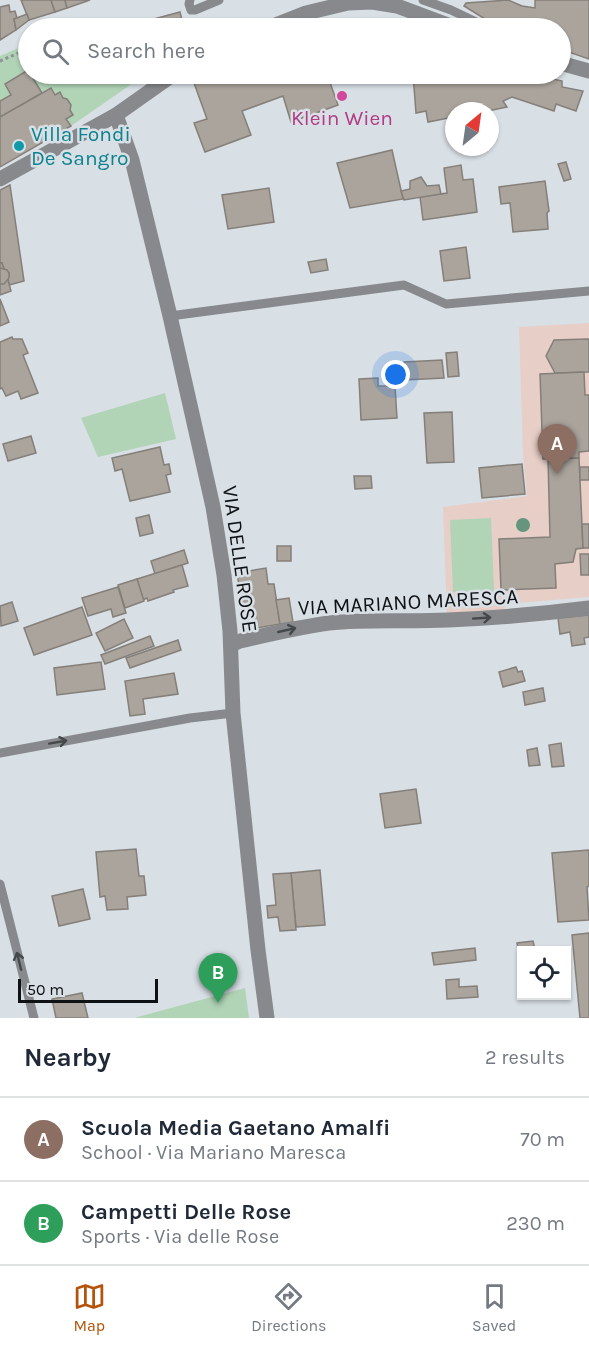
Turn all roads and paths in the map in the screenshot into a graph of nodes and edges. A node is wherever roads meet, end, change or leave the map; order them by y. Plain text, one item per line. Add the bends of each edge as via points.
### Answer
1 (190, 0) edge
2 (219, 0) edge
3 (423, 0) edge
4 (293, 18) edge
5 (429, 18) edge
6 (468, 18) edge
7 (18, 53) edge
8 (0, 61) edge
9 (571, 66) edge
10 (589, 71) edge
11 (160, 84) edge
12 (116, 115) junction
13 (0, 179) edge
14 (589, 291) edge
15 (170, 316) junction
16 (589, 608) edge
17 (231, 645) junction
18 (233, 712) junction
19 (0, 753) edge
20 (0, 884) edge
21 (34, 1018) edge
22 (267, 1018) edge

1 - 2 lane via 191,10 195,10
3 - 6 lane
4 - 5 street via 348,3 372,2
7 - 8 path
9 - 10 street
11 - 12 street
12 - 13 street
12 - 15 street, VIA DELLE ROSE via 132,160
14 - 15 lane via 446,304 404,285
15 - 17 street, VIA DELLE ROSE via 213,507
17 -> 16 street, VIA MARIANO MARESCA via 331,623 447,620
17 - 18 street, VIA DELLE ROSE
19 -> 18 lane
18 - 22 street, VIA DELLE ROSE
21 -> 20 lane

